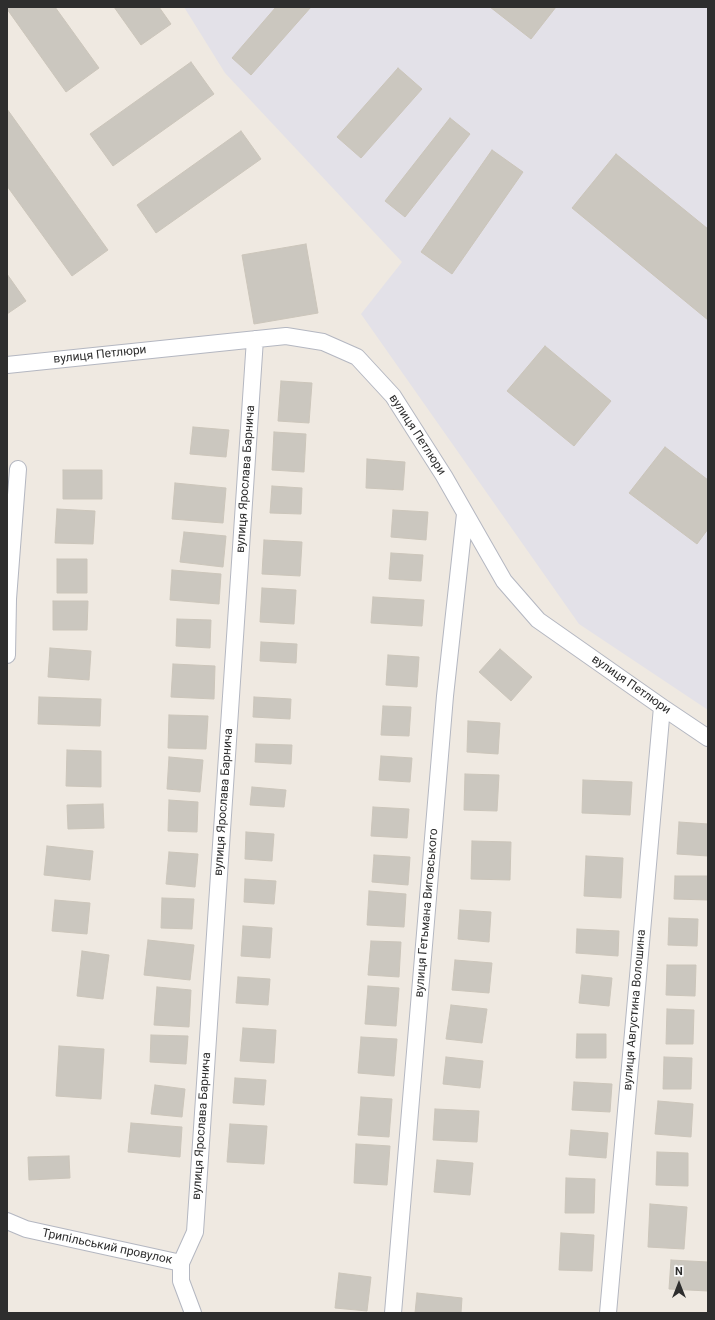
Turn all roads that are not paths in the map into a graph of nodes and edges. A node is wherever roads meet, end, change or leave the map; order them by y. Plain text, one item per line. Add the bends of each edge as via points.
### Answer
1 (255, 339) junction
2 (7, 365) edge
3 (18, 469) dead end
4 (465, 514) junction
5 (7, 655) edge
6 (662, 708) junction
7 (708, 738) edge
8 (7, 1221) edge
9 (181, 1263) junction
10 (193, 1313) edge
11 (393, 1313) edge
12 (608, 1313) edge

1 - 2 street, вулиця Петлюри
1 - 4 street, вулиця Петлюри via 286,336 322,342 356,357 393,396
1 - 9 street, вулиця Ярослава Барнича via 195,1232
3 - 5 street via 8,599
4 - 6 street, вулиця Петлюри via 504,581 538,620
4 - 11 street, вулиця Гетьмана Виговського via 445,696
6 - 7 street, вулиця Петлюри
6 - 12 street, вулиця Августина Волошина
8 - 9 street, Трипільський провулок via 26,1230
9 - 10 street, Трипільський провулок via 181,1281

